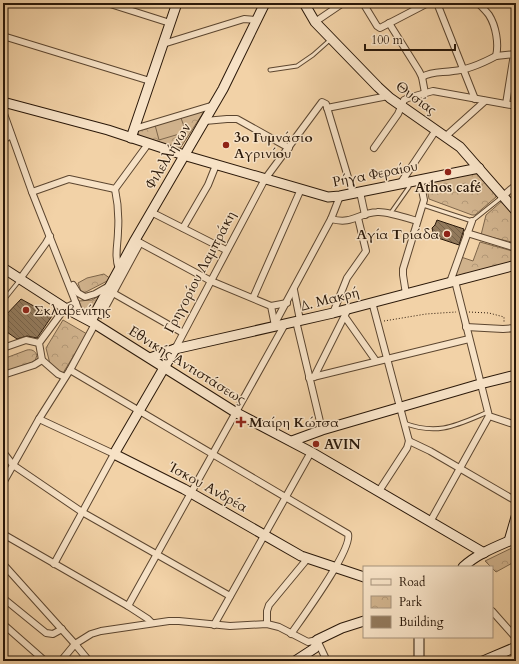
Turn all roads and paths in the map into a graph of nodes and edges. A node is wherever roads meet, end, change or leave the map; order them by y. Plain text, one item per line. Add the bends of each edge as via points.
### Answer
1 (107, 3) edge
2 (177, 3) edge
3 (265, 3) edge
4 (304, 3) edge
5 (343, 3) edge
6 (363, 3) edge
7 (428, 3) edge
8 (437, 3) edge
9 (478, 3) edge
10 (257, 20) junction
11 (315, 22) junction
12 (170, 23) junction
13 (389, 23) junction
14 (3, 36) edge
15 (331, 39) junction
16 (163, 44) junction
17 (515, 54) edge
18 (496, 56) junction
19 (463, 69) junction
20 (270, 70) dead end
21 (422, 77) junction
22 (150, 81) junction
23 (425, 93) junction
24 (388, 96) junction
25 (476, 99) junction
26 (485, 101) junction
27 (3, 102) edge
28 (506, 104) junction
29 (214, 105) junction
30 (402, 106) junction
31 (516, 106) edge
32 (327, 108) junction
33 (3, 111) edge
34 (205, 121) junction
35 (436, 130) junction
36 (132, 134) junction
37 (11, 135) junction
38 (446, 136) junction
39 (3, 140) edge
40 (148, 144) junction
41 (288, 148) junction
42 (374, 148) dead end
43 (184, 156) junction
44 (216, 165) junction
45 (479, 168) junction
46 (265, 179) junction
47 (420, 180) junction
48 (410, 182) junction
49 (400, 184) junction
50 (516, 185) edge
51 (115, 189) junction
52 (301, 189) junction
53 (32, 192) junction
54 (357, 193) junction
55 (504, 195) junction
56 (340, 196) junction
57 (423, 205) junction
58 (516, 211) edge
59 (151, 212) junction
60 (390, 214) junction
61 (365, 215) junction
62 (358, 218) junction
63 (331, 220) junction
64 (417, 221) junction
65 (472, 221) junction
66 (183, 228) junction
67 (467, 233) junction
68 (50, 236) junction
69 (138, 242) junction
70 (516, 248) edge
71 (226, 250) junction
72 (58, 256) junction
73 (516, 265) edge
74 (3, 268) edge
75 (119, 268) junction
76 (20, 279) junction
77 (211, 281) junction
78 (113, 282) junction
79 (452, 282) junction
80 (294, 290) junction
81 (113, 292) junction
82 (406, 294) junction
83 (253, 298) junction
84 (3, 301) edge
85 (372, 302) junction
86 (76, 303) junction
87 (287, 303) junction
88 (271, 306) junction
89 (65, 308) junction
90 (462, 312) junction
91 (333, 313) junction
92 (346, 313) junction
93 (100, 315) dead end
94 (81, 316) junction
95 (298, 321) junction
96 (377, 322) junction
97 (93, 323) junction
98 (285, 324) junction
99 (275, 325) junction
100 (466, 327) junction
101 (516, 328) edge
102 (502, 329) junction
103 (183, 333) junction
104 (469, 339) junction
105 (39, 343) junction
106 (3, 348) edge
107 (175, 349) junction
108 (150, 358) junction
109 (386, 359) junction
110 (42, 360) junction
111 (376, 361) junction
112 (165, 367) junction
113 (70, 370) junction
114 (3, 375) edge
115 (516, 375) edge
116 (65, 377) junction
117 (311, 378) junction
118 (480, 384) junction
119 (399, 408) junction
120 (139, 411) junction
121 (235, 412) junction
122 (488, 414) junction
123 (39, 419) junction
124 (403, 423) junction
125 (516, 425) edge
126 (322, 430) junction
127 (292, 441) junction
128 (409, 441) junction
129 (3, 452) edge
130 (311, 452) junction
131 (114, 454) junction
132 (212, 454) junction
133 (13, 465) junction
134 (460, 469) junction
135 (3, 483) edge
136 (379, 491) junction
137 (191, 492) junction
138 (286, 497) junction
139 (516, 501) edge
140 (82, 512) junction
141 (516, 517) edge
142 (430, 522) junction
143 (3, 534) edge
144 (265, 535) junction
145 (513, 539) edge
146 (484, 553) junction
147 (156, 555) junction
148 (308, 558) junction
149 (3, 564) edge
150 (54, 564) junction
151 (464, 566) edge
152 (336, 568) junction
153 (8, 570) junction
154 (3, 575) edge
155 (363, 577) edge
156 (230, 596) junction
157 (3, 598) edge
158 (128, 606) junction
159 (493, 613) edge
160 (363, 621) edge
161 (152, 623) junction
162 (3, 624) edge
163 (267, 624) junction
164 (214, 625) junction
165 (62, 629) junction
166 (515, 633) edge
167 (292, 634) junction
168 (419, 638) edge
169 (313, 641) junction
170 (75, 644) junction
171 (516, 647) edge
172 (327, 660) edge
173 (45, 661) edge
174 (61, 661) edge
175 (89, 661) edge
176 (295, 661) edge
177 (418, 661) edge
178 (483, 661) edge

1 - 12 street
2 - 12 street
3 - 10 street, Φιλελλήνων
4 - 11 street, Θυσίας
5 - 11 street
6 - 13 street via 379,27
7 - 13 street
8 - 19 street
9 - 18 street via 494,23 498,50
10 - 16 street via 244,19
10 - 29 street, Φιλελλήνων
11 - 15 street, Θυσίας
12 - 16 street
13 - 21 street
14 - 22 street
15 - 20 lane via 313,56 297,66
15 - 24 street, Θυσίας
16 - 22 street
17 - 18 street
17 - 28 street
18 - 19 street
19 - 21 street via 436,72
19 - 25 street
21 - 23 street
22 - 36 street
23 - 25 street via 435,92
23 - 30 street via 405,100
24 - 30 street, Θυσίας
24 - 32 street
25 - 26 street
26 - 28 street
26 - 38 street
27 - 36 street, Ρήγα Φεραίου
28 - 31 street
29 - 34 street, Φιλελλήνων
29 - 36 street
30 - 35 street, Θυσίας
30 - 42 street
32 - 41 street, Γρηγορίου Λαμπράκη via 325,103 321,103
32 - 54 street
33 - 37 street
34 - 41 street via 237,119
34 - 43 street, Φιλελλήνων
35 - 38 street, Θυσίας
35 - 49 street
36 - 40 street, Ρήγα Φεραίου
37 - 39 street
37 - 53 street
38 - 45 street, Θυσίας
40 - 43 street, Ρήγα Φεραίου
40 - 51 street
41 - 46 street, Γρηγορίου Λαμπράκη
43 - 44 street, Ρήγα Φεραίου
43 - 59 street, Φιλελλήνων
44 - 46 street, Ρήγα Φεραίου
44 - 66 street via 208,185
45 - 47 street, Ρήγα Φεραίου
45 - 55 street, Θυσίας
46 - 52 street, Ρήγα Φεραίου
46 - 71 street, Γρηγορίου Λαμπράκη
47 - 48 street, Ρήγα Φεραίου
47 - 57 street
48 - 49 street, Ρήγα Φεραίου
48 - 60 lane
49 - 54 street, Ρήγα Φεραίου
50 - 55 street
51 - 53 street via 69,179
51 - 75 street via 118,208 116,258
52 - 56 street, Ρήγα Φεραίου via 328,197
52 - 83 street
53 - 68 street
54 - 56 street, Ρήγα Φεραίου
54 - 61 street
55 - 58 street, Θυσίας
55 - 65 lane
56 - 63 street
57 - 64 street
57 - 65 lane
59 - 66 street
59 - 69 street, Φιλελλήνων
60 - 61 street via 376,212
60 - 64 street
61 - 62 street
62 - 63 street via 344,222
62 - 91 street via 366,251 347,278
63 - 80 street
64 - 82 street via 403,269
65 - 67 street
66 - 71 street
67 - 70 street
67 - 79 street
68 - 72 street
68 - 76 street
69 - 75 street, Φιλελλήνων
69 - 77 street
69 - 81 street
71 - 77 street, Γρηγορίου Λαμπράκη
72 - 78 street via 64,260 76,291 82,297 90,296
72 - 86 street
73 - 79 street, Δ. Μακρή
74 - 76 street, Εθνικής Αντιστάσεως
75 - 78 street, Φιλελλήνων
76 - 84 lane
76 - 89 street, Εθνικής Αντιστάσεως
77 - 83 street
77 - 103 street, Γρηγορίου Λαμπράκη
78 - 97 street, Φιλελλήνων
79 - 82 street, Δ. Μακρή
79 - 90 street
80 - 87 street
80 - 95 street
81 - 93 street
81 - 103 street
82 - 85 street, Δ. Μακρή
83 - 88 street
85 - 92 street, Δ. Μακρή
85 - 96 street
86 - 89 street
86 - 94 street
87 - 88 street
87 - 99 street
88 - 99 street
89 - 94 street, Εθνικής Αντιστάσεως
89 - 105 street
90 - 96 path via 426,314
90 - 100 street
90 - 102 path via 490,313 504,317
91 - 92 street, Δ. Μακρή
91 - 95 street, Δ. Μακρή
92 - 111 street
92 - 117 street
94 - 97 street, Εθνικής Αντιστάσεως
95 - 98 street, Δ. Μακρή
95 - 117 street
96 - 109 street
97 - 108 street, Εθνικής Αντιστάσεως
97 - 113 street
98 - 99 street, Δ. Μακρή
98 - 121 street
99 - 107 street, Δ. Μακρή
100 - 102 street
100 - 104 street
101 - 102 street
103 - 107 street, Γρηγορίου Λαμπράκη
104 - 109 street
104 - 118 street
105 - 106 street via 26,340
105 - 110 street
107 - 108 street, Δ. Μακρή
107 - 112 street, Γρηγορίου Λαμπράκη
108 - 112 street, Εθνικής Αντιστάσεως
109 - 111 street
109 - 119 street
110 - 114 street
110 - 116 street
111 - 117 street
112 - 120 street, Γρηγορίου Λαμπράκη
112 - 121 street, Εθνικής Αντιστάσεως
113 - 116 street
113 - 120 street
115 - 118 street
116 - 123 street
117 - 126 street
118 - 119 street
118 - 122 street
119 - 124 street
119 - 126 street
120 - 131 street, Γρηγορίου Λαμπράκη
120 - 132 street
121 - 127 street, Εθνικής Αντιστάσεως
121 - 132 street
122 - 124 lane via 436,429
122 - 125 street
122 - 134 street
123 - 131 street, Ίσκου Ανδρέα
123 - 133 street
124 - 128 street
126 - 127 street
127 - 130 street, Εθνικής Αντιστάσεως
128 - 134 street
128 - 136 street
129 - 133 street
130 - 136 street, Εθνικής Αντιστάσεως
130 - 138 street
131 - 137 street, Ίσκου Ανδρέα
131 - 140 street, Γρηγορίου Λαμπράκη
132 - 137 street
132 - 138 street
133 - 135 street
133 - 140 street
134 - 139 street
134 - 142 street
136 - 142 street, Εθνικής Αντιστάσεως
137 - 144 street, Ίσκου Ανδρέα
137 - 147 street
138 - 144 street
138 - 152 street via 348,534 349,540
140 - 147 street
140 - 150 street, Γρηγορίου Λαμπράκη
141 - 145 street
142 - 146 street, Εθνικής Αντιστάσεως
143 - 150 street
144 - 148 street, Ίσκου Ανδρέα
144 - 156 street
145 - 146 street
146 - 151 street
147 - 156 street
147 - 158 street
148 - 152 street, Ίσκου Ανδρέα
148 - 163 street via 269,605
149 - 153 street
150 - 158 street
152 - 155 street, Ίσκου Ανδρέα
152 - 167 street
153 - 154 street
153 - 165 street
156 - 164 street
157 - 165 street via 46,633 53,634
158 - 161 street
159 - 166 street
160 - 169 street
161 - 164 street via 179,621
161 - 170 street via 96,632
162 - 173 street
163 - 164 street
163 - 167 street
165 - 170 street
167 - 169 street
168 - 177 street
169 - 172 street
169 - 176 street via 316,648
170 - 174 street
170 - 175 street
171 - 178 street

